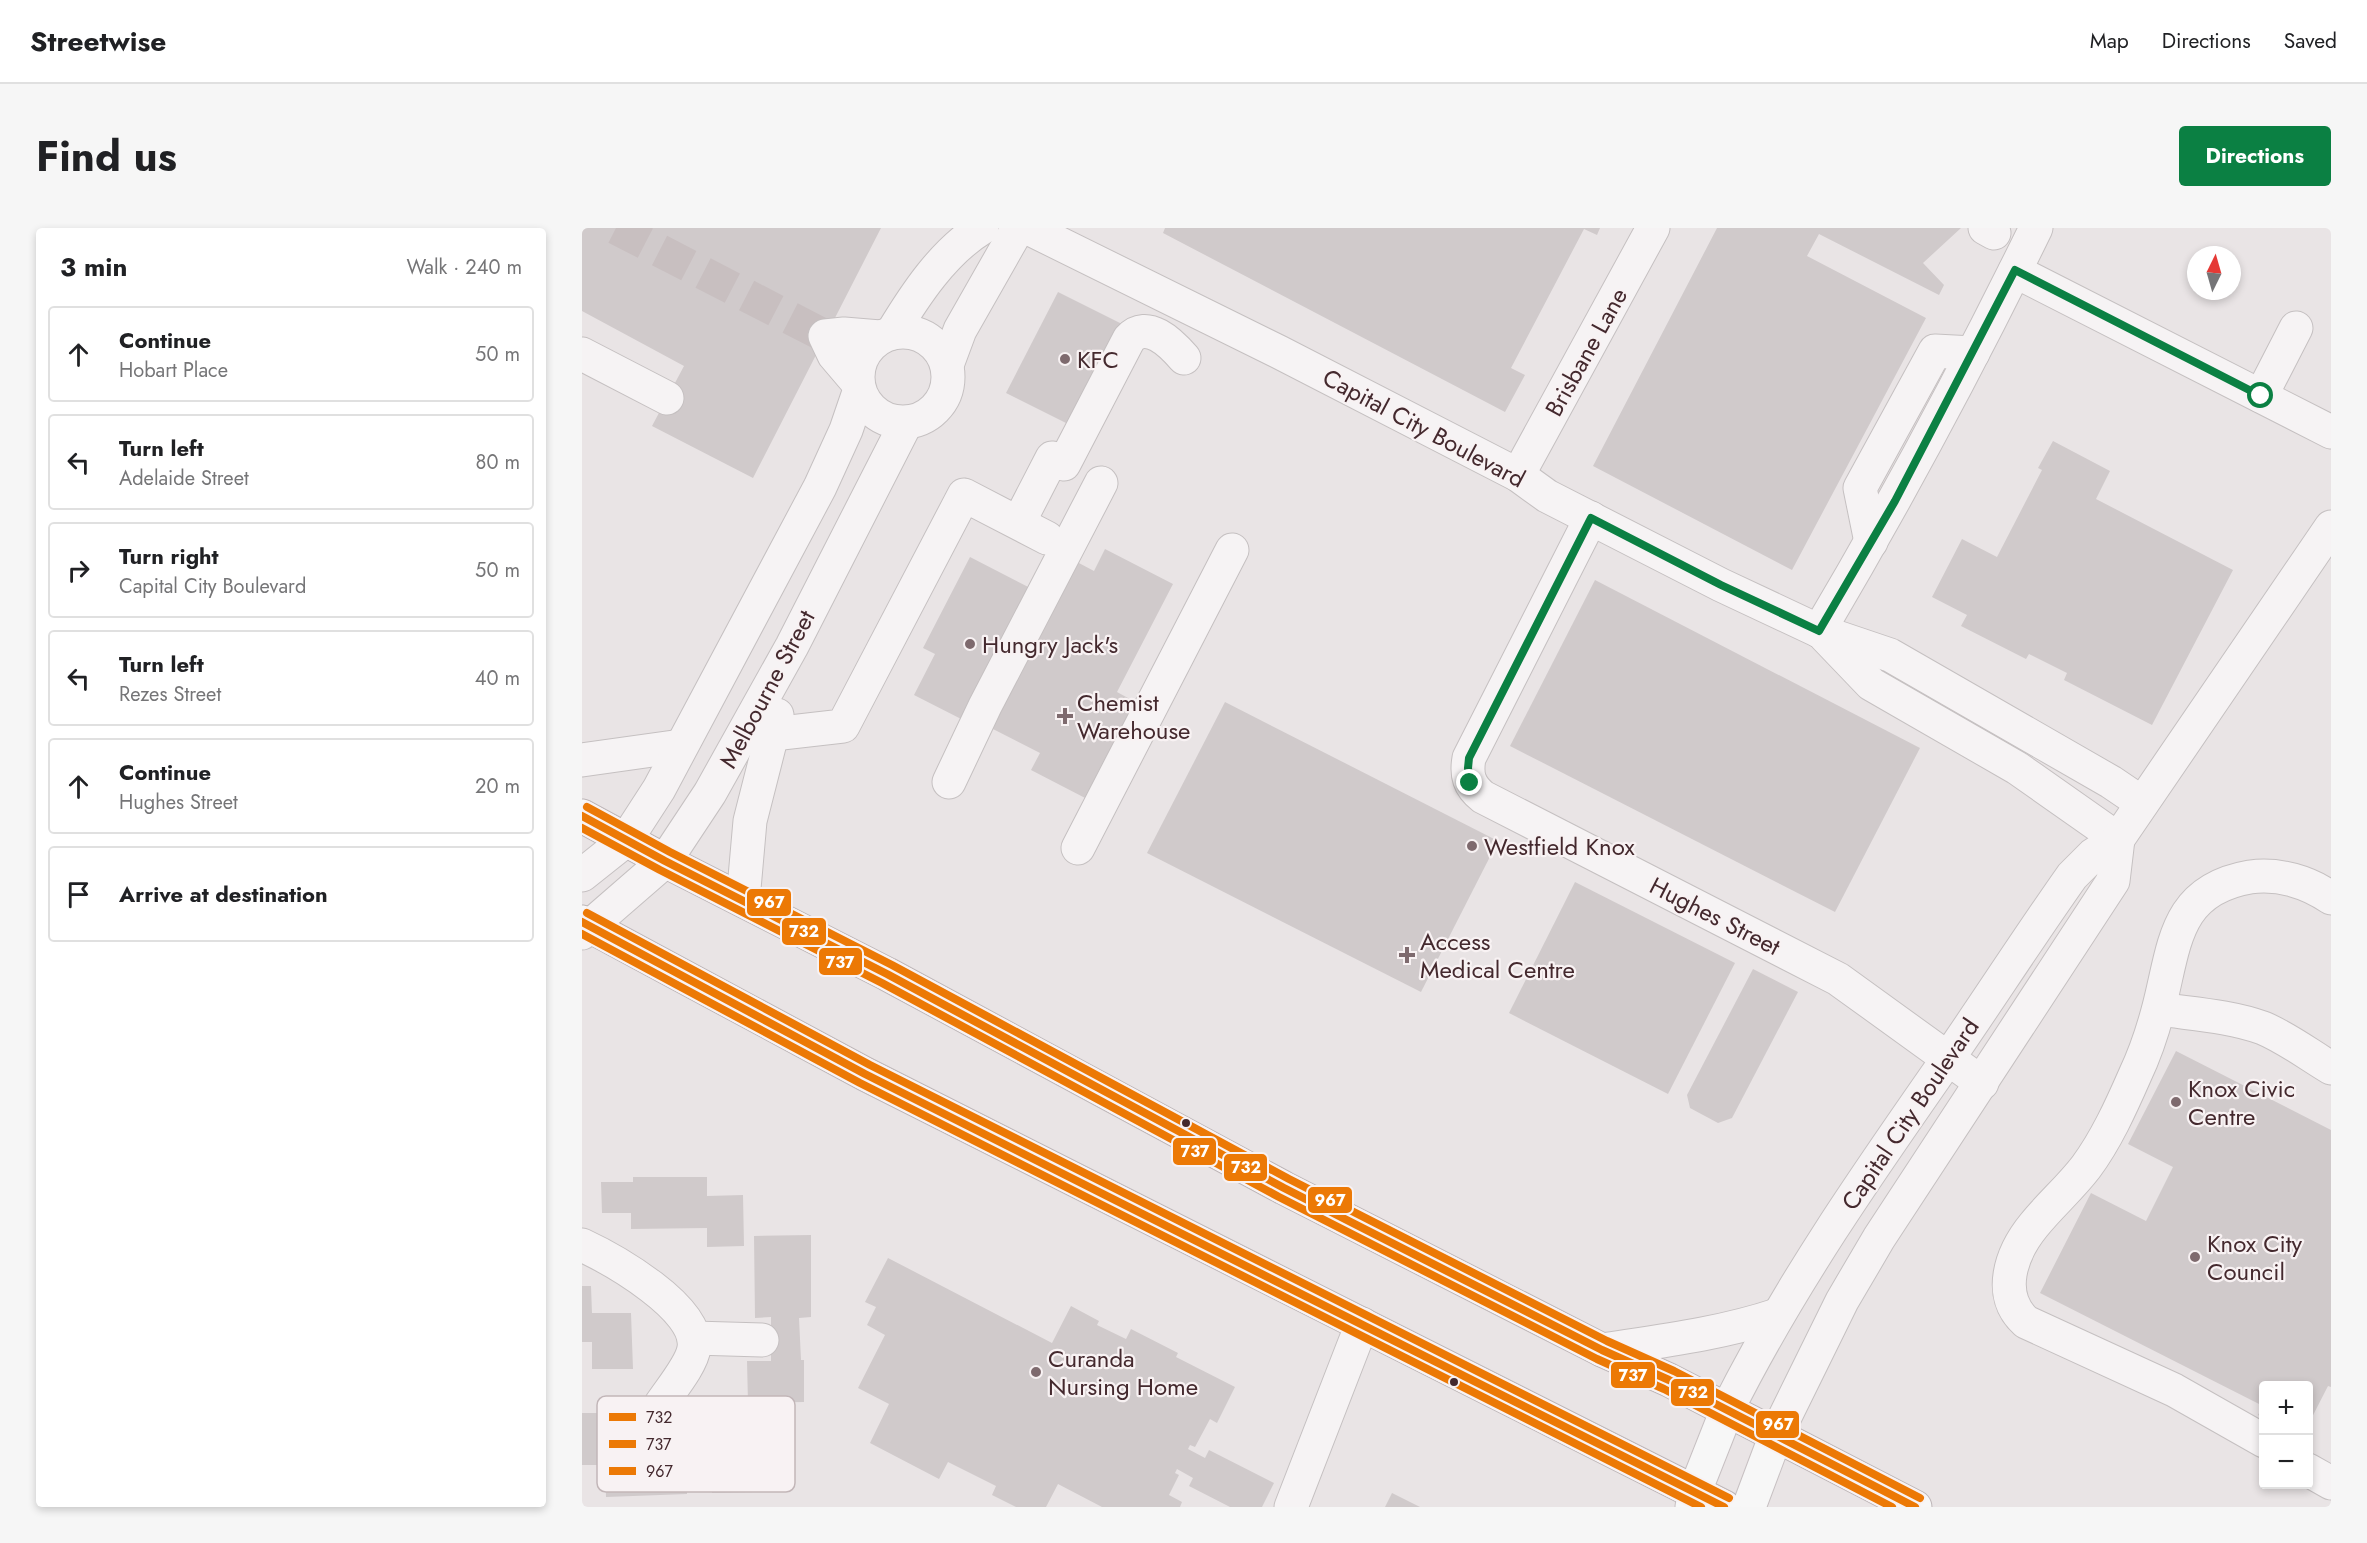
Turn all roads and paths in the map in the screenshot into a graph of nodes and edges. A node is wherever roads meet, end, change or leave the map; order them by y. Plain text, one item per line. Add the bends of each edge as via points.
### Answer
1 (1018, 228) edge
2 (1028, 228) edge
3 (1653, 228) edge
4 (2036, 228) edge
5 (963, 235) edge
6 (2015, 270) junction
7 (982, 290) junction
8 (2296, 328) dead end
9 (886, 335) junction
10 (582, 354) edge
11 (1184, 358) dead end
12 (947, 365) junction
13 (858, 387) junction
14 (2261, 396) junction
15 (667, 398) dead end
16 (906, 423) junction
17 (2331, 432) edge
18 (1074, 470) junction
19 (1518, 475) junction
20 (1591, 518) junction
21 (1019, 522) junction
22 (2331, 527) edge
23 (1047, 538) junction
24 (1232, 550) dead end
25 (1045, 591) junction
26 (1819, 631) junction
27 (759, 735) junction
28 (681, 746) junction
29 (582, 759) edge
30 (949, 782) dead end
31 (2142, 803) junction
32 (582, 816) edge
33 (2118, 839) junction
34 (626, 840) junction
35 (1078, 848) dead end
36 (665, 861) junction
37 (582, 875) edge
38 (2331, 898) edge
39 (743, 900) junction
40 (585, 927) edge
41 (2159, 1009) junction
42 (1948, 1058) junction
43 (2331, 1068) edge
44 (1982, 1083) junction
45 (582, 1245) edge
46 (1777, 1315) junction
47 (1362, 1324) junction
48 (694, 1338) junction
49 (762, 1340) dead end
50 (1602, 1350) junction
51 (667, 1396) edge
52 (1727, 1410) junction
53 (1776, 1435) junction
54 (2259, 1438) edge
55 (2313, 1473) edge
56 (2331, 1483) edge
57 (1694, 1499) edge
58 (1291, 1507) edge
59 (1724, 1507) edge
60 (1749, 1507) edge
61 (1915, 1507) edge

1 - 7 street
2 - 19 street, Capital City Boulevard
3 - 19 street, Brisbane Lane
4 - 6 street
5 - 7 street
5 - 9 street
6 - 14 street
6 - 26 street via 1871,542
7 - 12 street via 960,330
8 - 14 street
9 - 12 street via 920,334 937,347
9 - 13 street via 869,346 862,357
10 - 15 street
11 - 18 street via 1148,331 1128,339
12 - 16 street via 947,391 941,402 926,416
13 - 16 street via 873,411 883,418
13 - 28 street, Melbourne Street via 846,430 820,487
14 - 17 street
16 - 27 street, Melbourne Street via 792,646
18 - 21 street
18 - 23 street
18 - 25 street
19 - 20 street, Capital City Boulevard via 1547,496
20 - 26 street, Capital City Boulevard
20 - 42 street, Hughes Street via 1469,758 1470,783 1475,791 1838,980
21 - 23 street
21 - 27 street via 964,495 843,726
22 - 31 street
23 - 25 street via 1039,563
24 - 35 street
25 - 30 street
26 - 31 street, Capital City Boulevard via 1890,655
26 - 33 street, Capital City Boulevard via 1871,684 2017,768
27 - 36 street, Melbourne Street via 710,793
27 - 39 street, Melbourne Street
28 - 29 street
28 - 34 street, Melbourne Street
31 - 33 street
32 - 34 main road
33 - 42 street, Capital City Boulevard via 2093,855 2072,876
33 - 44 street, Capital City Boulevard via 2113,881
34 - 36 main road
34 - 37 street, Melbourne Street
36 - 39 main road
36 - 40 street, Melbourne Street
38 - 41 street via 2304,882 2273,877 2234,880 2203,895 2187,915 2173,945
39 - 50 main road via 1284,1188
40 - 47 main road via 865,1074
41 - 43 street via 2255,1025
41 - 54 street via 2136,1074 2100,1146 2020,1245 2011,1270 2009,1295 2017,1314 2026,1322 2164,1386
42 - 44 street
42 - 46 street, Capital City Boulevard
44 - 53 street, Capital City Boulevard via 1842,1301
45 - 48 street via 668,1300 680,1312
46 - 50 street via 1705,1334
46 - 52 street, Capital City Boulevard
47 - 57 main road via 1654,1473
47 - 58 street
48 - 49 street
48 - 51 street via 691,1358
50 - 52 main road
52 - 53 main road
52 - 57 main road
53 - 60 main road
53 - 61 main road
55 - 56 street
57 - 59 main road

